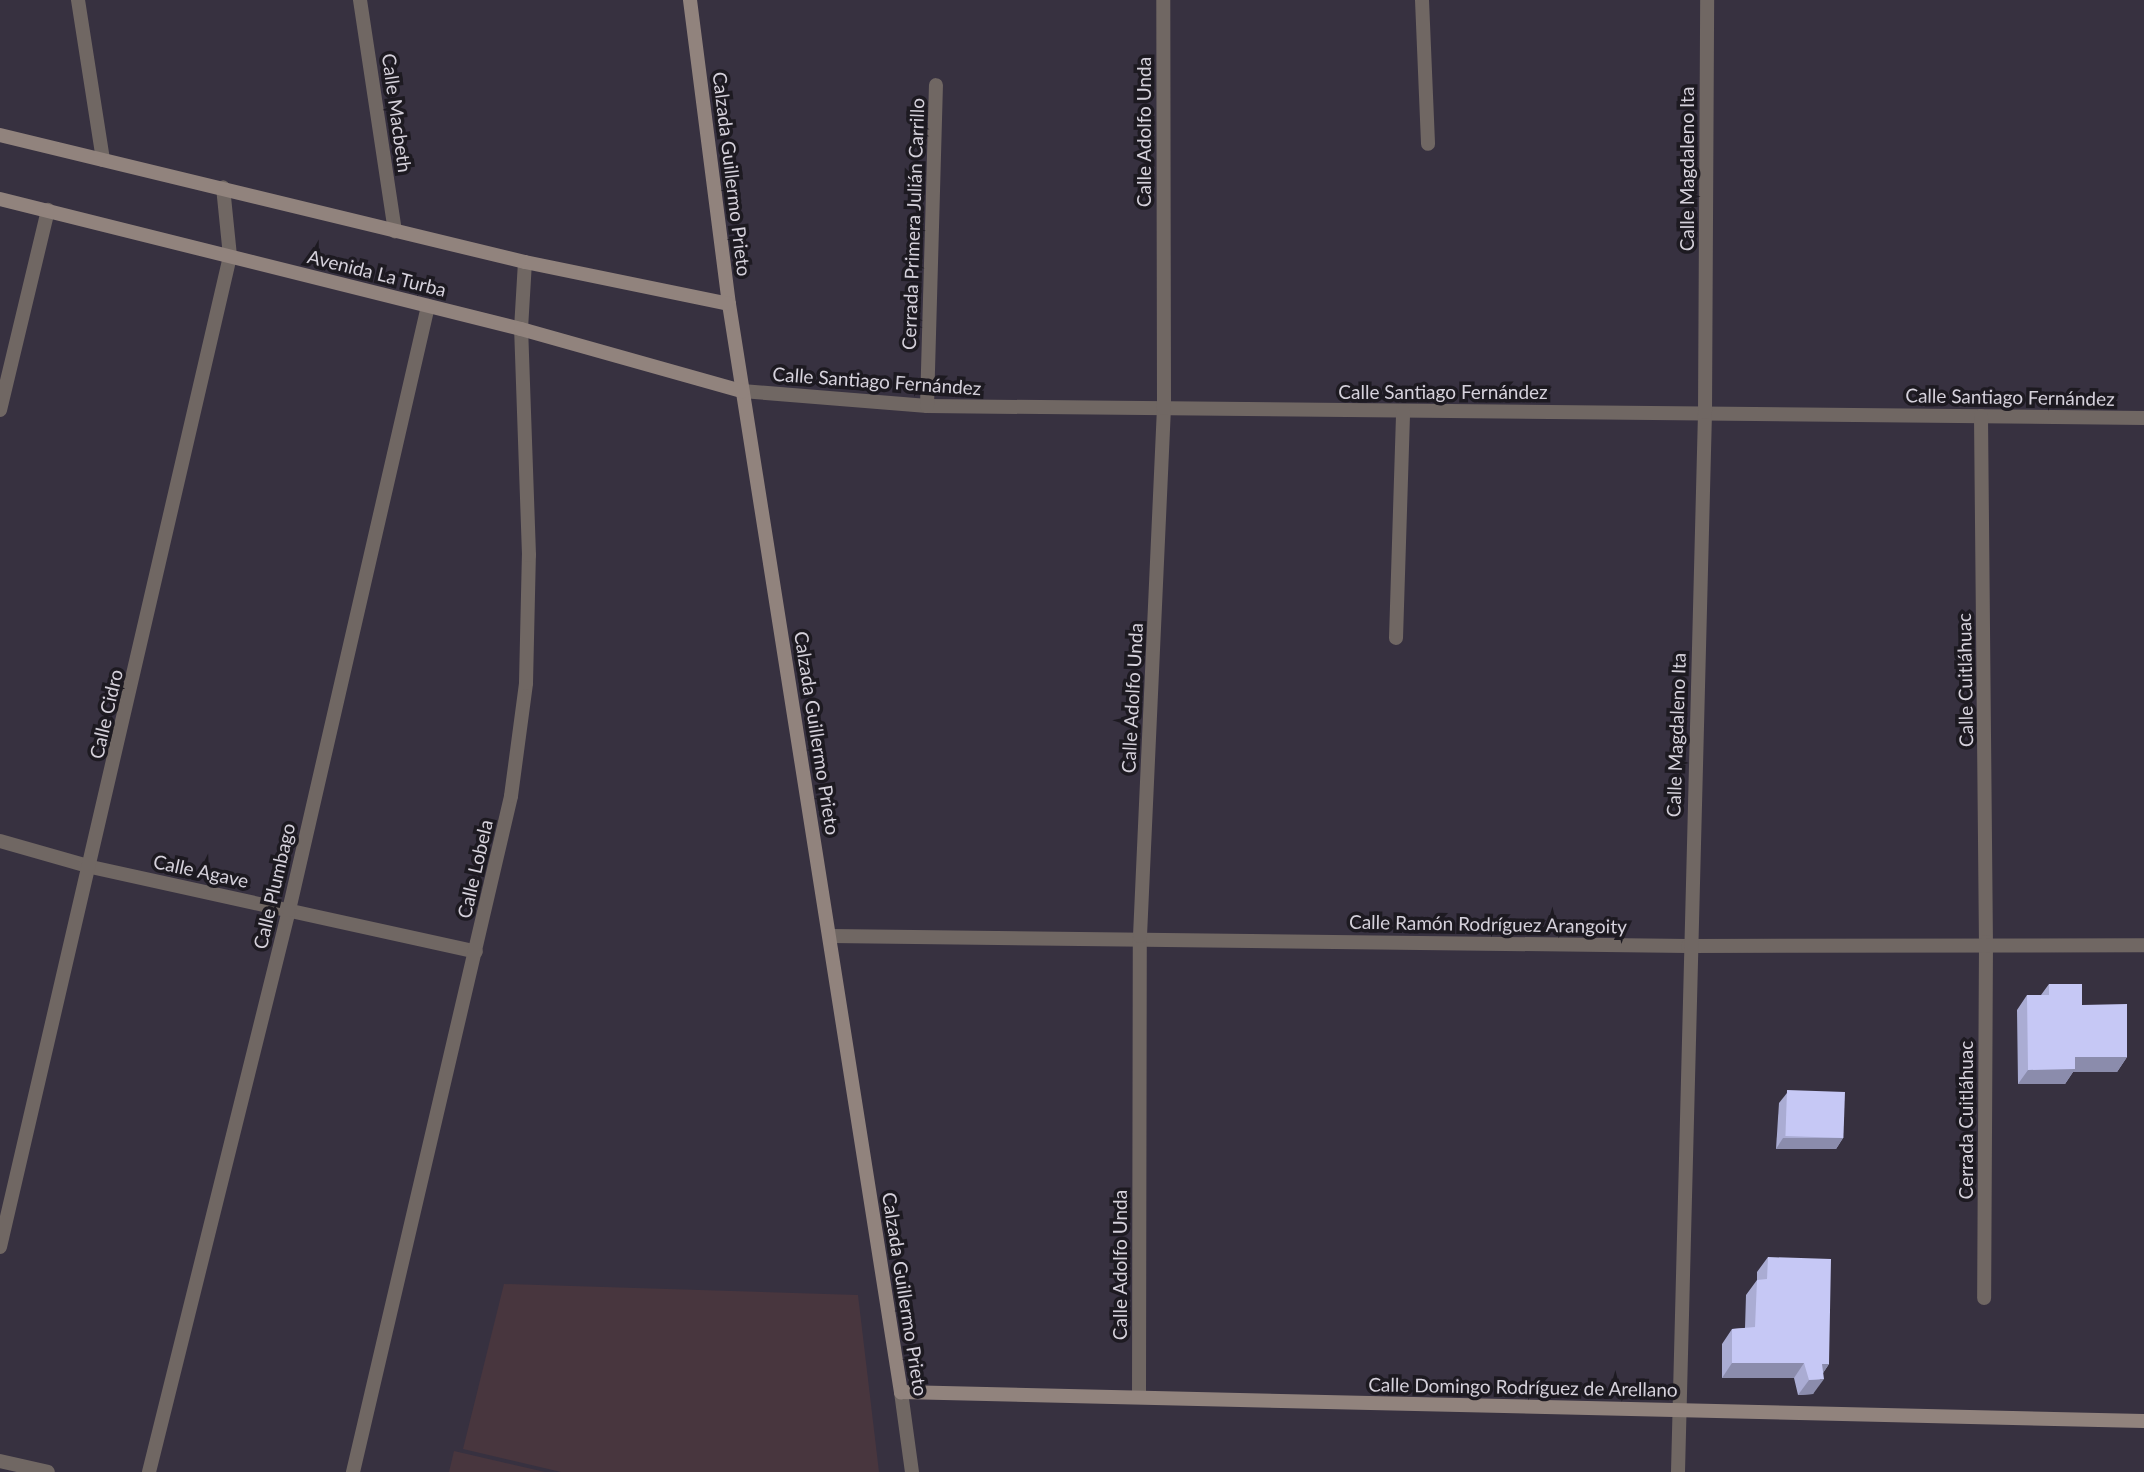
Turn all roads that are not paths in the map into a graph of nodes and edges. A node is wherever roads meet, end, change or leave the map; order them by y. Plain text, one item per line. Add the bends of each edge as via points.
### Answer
1 (78, 0) edge
2 (360, 0) edge
3 (690, 0) edge
4 (1163, 0) edge
5 (1422, 0) edge
6 (1707, 0) edge
7 (936, 85) dead end
8 (0, 135) edge
9 (1429, 144) dead end
10 (103, 160) junction
11 (223, 187) junction
12 (0, 199) edge
13 (48, 210) junction
14 (395, 231) junction
15 (230, 256) junction
16 (525, 262) junction
17 (729, 304) junction
18 (428, 306) junction
19 (521, 329) junction
20 (742, 391) junction
21 (927, 407) junction
22 (1164, 408) junction
23 (0, 410) edge
24 (1403, 412) junction
25 (1705, 412) junction
26 (1981, 416) junction
27 (2144, 418) edge
28 (1396, 638) dead end
29 (0, 841) edge
30 (91, 867) junction
31 (289, 910) junction
32 (831, 936) junction
33 (1140, 936) junction
34 (1986, 942) junction
35 (2144, 945) edge
36 (1688, 946) junction
37 (476, 952) junction
38 (0, 1247) edge
39 (1984, 1298) dead end
40 (901, 1392) junction
41 (1139, 1397) junction
42 (1677, 1409) junction
43 (2144, 1421) edge
44 (0, 1461) edge
45 (48, 1472) edge
46 (149, 1472) edge
47 (353, 1472) edge
48 (912, 1472) edge
49 (1678, 1472) edge

1 - 10 street
2 - 14 street, Calle Macbeth
3 - 17 street, Calzada Guillermo Prieto
4 - 22 street, Calle Adolfo Unda
5 - 9 street
6 - 25 street, Calle Magdaleno Ita
7 - 21 street, Cerrada Primera Julián Carrillo
8 - 10 street
10 - 11 street
11 - 14 street
11 - 15 street, Calle Cidro
12 - 13 street, Avenida La Turba
13 - 15 street, Avenida La Turba
13 - 23 street
14 - 16 street
15 - 18 street, Avenida La Turba
15 - 30 street, Calle Cidro
16 - 17 street
16 - 19 street, Calle Lobela
17 - 20 street, Calzada Guillermo Prieto
18 - 19 street, Avenida La Turba
18 - 31 street, Calle Plumbago
19 - 20 street, Avenida La Turba
19 - 37 street, Calle Lobela via 529,555 526,683 511,796
20 - 21 street, Calle Santiago Fernández
20 - 32 street, Calzada Guillermo Prieto
21 - 22 street, Calle Santiago Fernández
22 - 24 street, Calle Santiago Fernández
22 - 33 street, Calle Adolfo Unda
24 - 25 street, Calle Santiago Fernández
24 - 28 street
25 - 26 street, Calle Santiago Fernández
25 - 36 street, Calle Magdaleno Ita
26 - 27 street, Calle Santiago Fernández
26 - 34 street, Calle Cuitláhuac
29 - 30 street, Calle Agave
30 - 31 street, Calle Agave
30 - 38 street, Calle Cidro
31 - 37 street, Calle Agave
31 - 46 street, Calle Plumbago
32 - 33 street, Calle Ramón Rodríguez Arangoity
32 - 40 street, Calzada Guillermo Prieto
33 - 36 street, Calle Ramón Rodríguez Arangoity
33 - 41 street, Calle Adolfo Unda
34 - 35 street, Calle Ramón Rodríguez Arangoity
34 - 36 street, Calle Ramón Rodríguez Arangoity
34 - 39 street, Cerrada Cuitláhuac
36 - 42 street, Calle Magdaleno Ita
37 - 47 street, Calle Lobela
40 - 41 street, Calle Domingo Rodríguez de Arellano
40 - 48 street, Calzada Guillermo Prieto
41 - 42 street, Calle Domingo Rodríguez de Arellano
42 - 43 street, Calle Domingo Rodríguez de Arellano
42 - 49 street, Calle Magdaleno Ita
44 - 45 street

